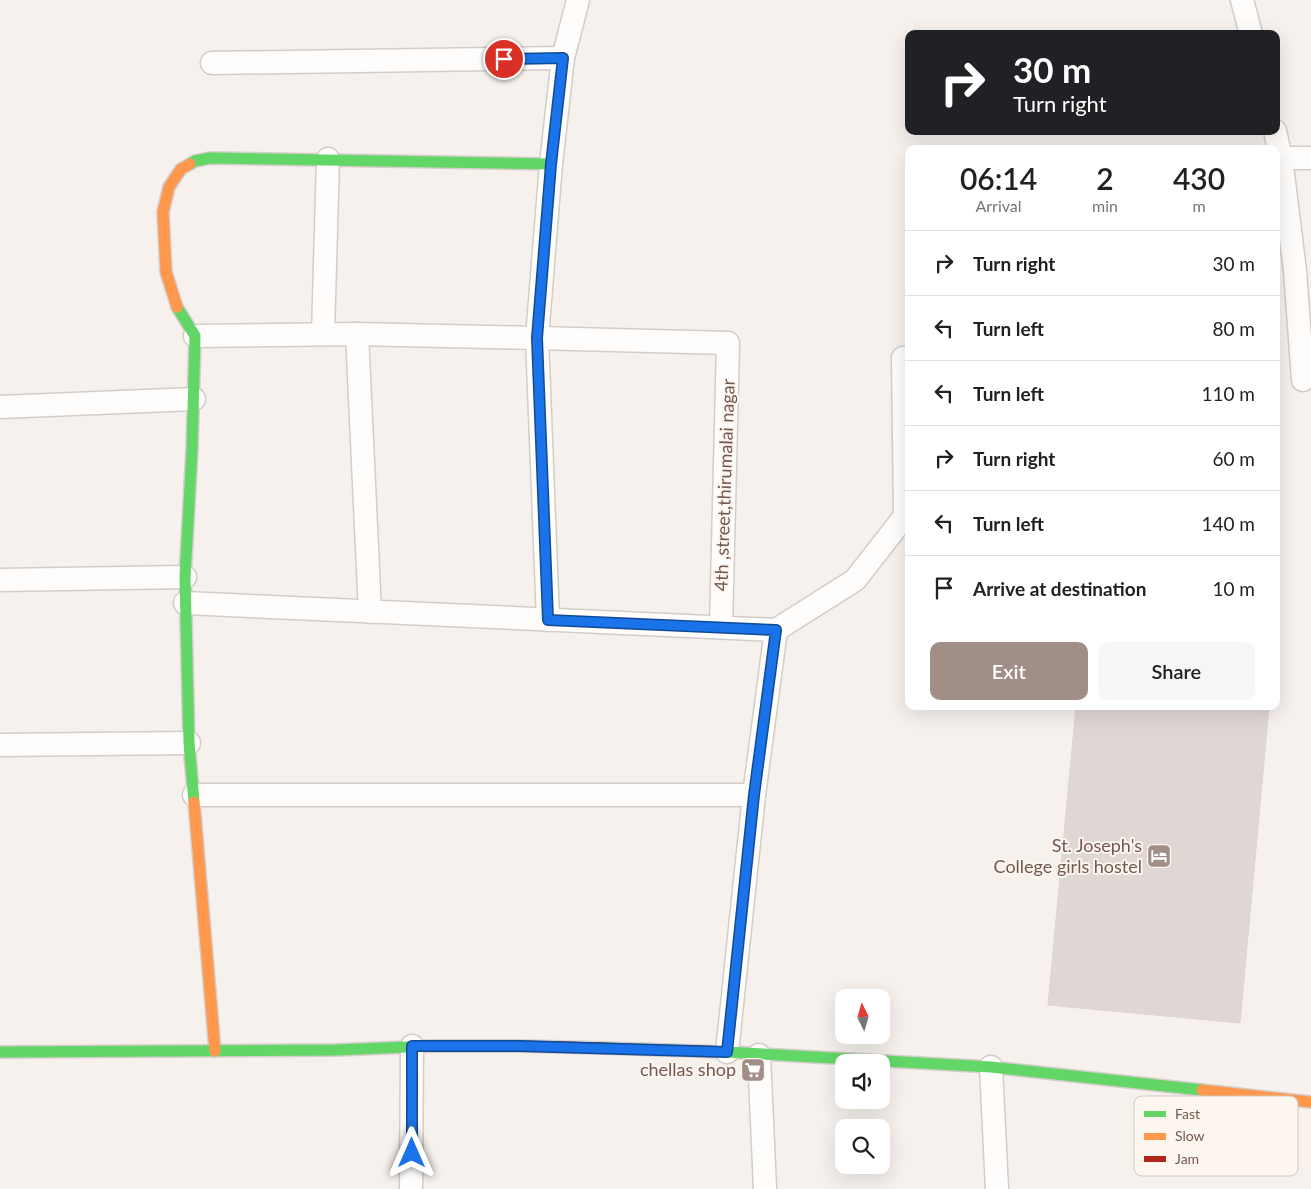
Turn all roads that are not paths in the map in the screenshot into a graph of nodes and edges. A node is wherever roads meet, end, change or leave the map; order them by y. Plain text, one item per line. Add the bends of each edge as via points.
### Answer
1 (578, 0) edge
2 (1242, 0) edge
3 (1250, 30) edge
4 (563, 58) junction
5 (212, 63) dead end
6 (1280, 150) edge
7 (1282, 158) junction
8 (1311, 158) edge
9 (328, 159) junction
10 (551, 164) junction
11 (1294, 271) edge
12 (323, 334) junction
13 (357, 334) junction
14 (195, 336) junction
15 (537, 338) junction
16 (905, 358) edge
17 (1304, 380) dead end
18 (194, 399) junction
19 (905, 403) edge
20 (0, 407) edge
21 (905, 516) edge
22 (185, 577) junction
23 (0, 580) edge
24 (185, 603) junction
25 (370, 612) junction
26 (548, 620) junction
27 (721, 627) junction
28 (776, 630) junction
29 (189, 743) junction
30 (0, 745) edge
31 (194, 795) junction
32 (754, 795) junction
33 (412, 1046) junction
34 (215, 1051) junction
35 (0, 1052) edge
36 (727, 1052) junction
37 (759, 1055) junction
38 (991, 1067) junction
39 (1256, 1096) edge
40 (1298, 1101) edge
41 (1311, 1102) edge
42 (411, 1189) edge
43 (765, 1189) edge
44 (997, 1189) edge

1 - 4 street
2 - 3 street
4 - 5 street
4 - 10 street
6 - 7 street
7 - 8 street
7 - 11 street
9 - 10 street
9 - 12 street
9 - 14 street via 210,158 194,161 182,169 169,187 163,212 166,272 177,307
10 - 15 street
11 - 17 street
12 - 13 street
12 - 14 street
13 - 15 street
13 - 25 street
14 - 18 street
15 - 26 street
15 - 27 street, 4th ,street,thirumalai nagar via 728,343
16 - 19 street
18 - 20 street
18 - 22 street
21 - 28 street via 855,580
22 - 23 street
22 - 24 street
24 - 25 street
24 - 29 street
25 - 26 street
26 - 27 street
27 - 28 street
28 - 32 street
29 - 30 street
29 - 31 street
31 - 32 street
31 - 34 street
32 - 36 street
33 - 34 street
33 - 36 street
33 - 42 street
34 - 35 street
36 - 37 street
37 - 38 street
37 - 43 street
38 - 39 street
38 - 44 street
40 - 41 street

